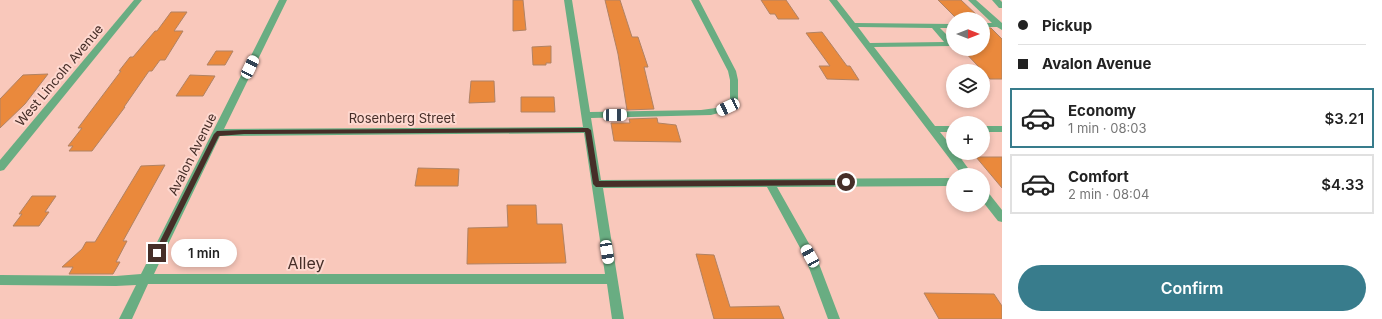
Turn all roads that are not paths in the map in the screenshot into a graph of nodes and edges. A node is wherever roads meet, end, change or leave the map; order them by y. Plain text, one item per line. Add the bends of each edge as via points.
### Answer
1 (138, 0) edge
2 (283, 0) edge
3 (568, 0) edge
4 (695, 0) edge
5 (833, 0) edge
6 (972, 0) edge
7 (996, 0) edge
8 (1002, 6) edge
9 (852, 25) junction
10 (990, 25) edge
11 (934, 26) junction
12 (946, 26) edge
13 (1001, 26) edge
14 (868, 45) junction
15 (585, 115) junction
16 (933, 129) junction
17 (946, 129) edge
18 (990, 129) edge
19 (1002, 129) edge
20 (588, 130) junction
21 (217, 134) junction
22 (0, 167) edge
23 (963, 168) edge
24 (946, 182) edge
25 (770, 183) junction
26 (596, 184) junction
27 (990, 203) edge
28 (1002, 218) edge
29 (145, 278) junction
30 (611, 279) junction
31 (0, 280) edge
32 (125, 319) edge
33 (618, 319) edge
34 (834, 319) edge

1 - 22 street, West Lincoln Avenue
2 - 21 street, Avalon Avenue
3 - 15 street
4 - 15 street via 732,71 734,100 728,107 718,112 701,113
5 - 9 street
6 - 13 street
7 - 8 street
9 - 11 street
9 - 14 street
10 - 13 street
11 - 12 street
11 - 14 street via 951,44
14 - 16 street
15 - 20 street
16 - 17 street
16 - 23 street
18 - 19 street
20 - 21 street, Rosenberg Street
20 - 26 street
21 - 29 street, Avalon Avenue
24 - 25 street
25 - 26 street
25 - 34 street via 810,256
26 - 30 street
27 - 28 street
29 - 30 street, Alley
29 - 31 street, Alley
29 - 32 street, Avalon Avenue
30 - 33 street

